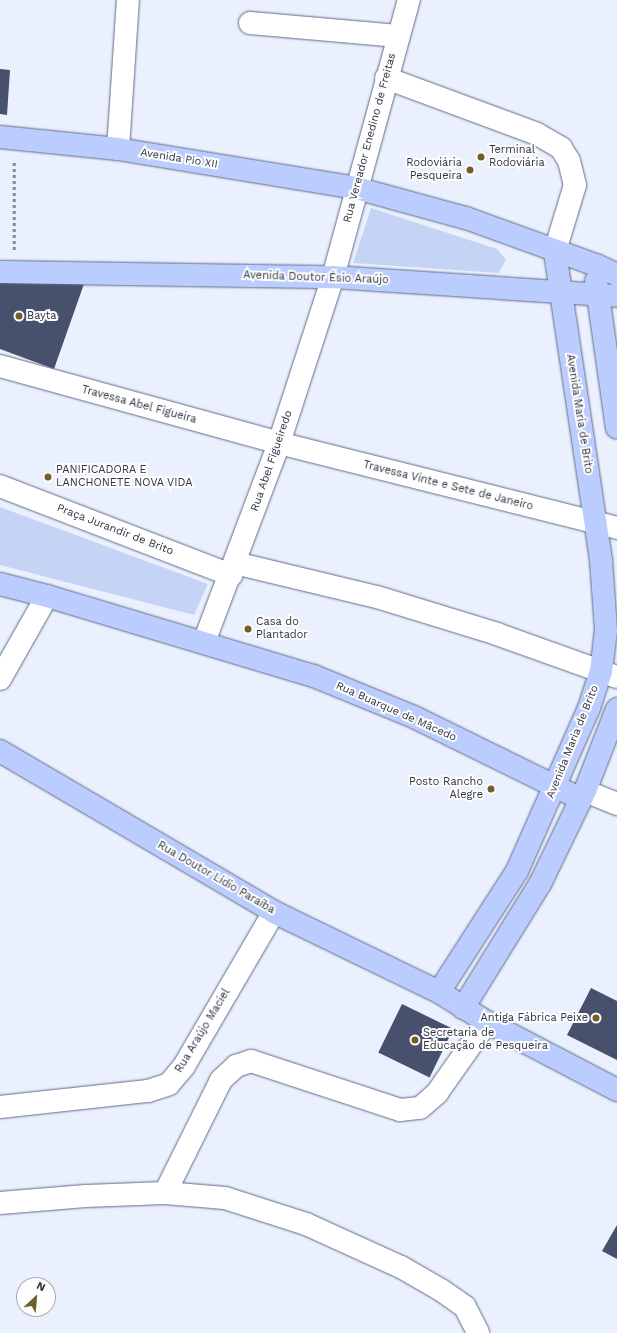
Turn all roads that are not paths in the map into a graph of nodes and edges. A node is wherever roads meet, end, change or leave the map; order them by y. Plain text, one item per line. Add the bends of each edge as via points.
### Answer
1 (128, 0) edge
2 (409, 0) edge
3 (250, 23) dead end
4 (398, 36) junction
5 (386, 78) junction
6 (7, 138) edge
7 (118, 150) junction
8 (356, 188) junction
9 (555, 251) junction
10 (596, 265) junction
11 (7, 272) edge
12 (617, 275) edge
13 (332, 277) junction
14 (561, 294) junction
15 (607, 296) edge
16 (0, 366) edge
17 (617, 428) edge
18 (279, 443) junction
19 (0, 486) edge
20 (596, 522) junction
21 (617, 528) edge
22 (233, 569) junction
23 (0, 584) edge
24 (46, 596) junction
25 (204, 642) junction
26 (609, 674) edge
27 (0, 679) edge
28 (617, 709) edge
29 (0, 751) edge
30 (555, 786) junction
31 (583, 795) junction
32 (617, 804) edge
33 (274, 912) junction
34 (438, 992) junction
35 (463, 1008) junction
36 (486, 1022) junction
37 (617, 1090) edge
38 (0, 1107) edge
39 (165, 1193) junction
40 (0, 1203) edge
41 (478, 1333) edge

1 - 7 street
2 - 4 street, Rua Vereador Enedino de Freitas
3 - 4 street
4 - 5 street, Rua Vereador Enedino de Freitas
5 - 8 street, Rua Vereador Enedino de Freitas
5 - 9 street via 537,134 561,148 569,161 575,184
6 - 7 main road, Avenida Pio XII
7 - 8 main road, Avenida Pio XII
8 - 9 main road via 466,218
8 - 13 street, Rua Vereador Enedino de Freitas
9 - 10 main road
9 - 14 main road, Avenida Maria de Brito
10 - 12 main road
10 - 15 main road
11 - 13 main road, Avenida Doutor Ésio Araújo
13 - 14 main road, Avenida Doutor Ésio Araújo
13 - 18 street, Rua Abel Figueiredo
14 - 15 main road, Avenida Doutor Ésio Araújo
14 - 20 main road, Avenida Maria de Brito
15 - 17 main road
16 - 18 street, Travessa Abel Figueira
18 - 20 street, Travessa Vinte e Sete de Janeiro
18 - 22 street, Rua Abel Figueiredo
19 - 22 street, Praça Jurandir de Brito
20 - 21 street, Travessa Vinte e Sete de Janeiro
20 - 26 main road, Avenida Maria de Brito
22 - 25 street, Rua Abel Figueiredo
22 - 26 street, Praça Jurandir de Brito via 377,597 497,634
23 - 24 main road
24 - 25 main road
24 - 27 street
25 - 30 main road, Rua Buarque de Mâcedo via 314,676 414,717
26 - 30 main road, Avenida Maria de Brito via 590,708
28 - 31 main road
29 - 33 main road, Rua Doutor Lídio Paraíba
30 - 31 main road, Rua Buarque de Mâcedo
30 - 34 main road, Avenida Maria de Brito via 516,871
31 - 32 street
31 - 35 main road via 540,884
33 - 34 main road, Rua Doutor Lídio Paraíba
33 - 38 street, Rua Araújo Maciel via 184,1066 169,1084 148,1091
34 - 35 main road, Rua Doutor Lídio Paraíba
35 - 36 main road, Rua Doutor Lídio Paraíba
36 - 37 main road, Rua Doutor Lídio Paraíba
36 - 39 street via 437,1093 420,1108 400,1110 251,1061 236,1066 221,1080
39 - 40 street
39 - 41 street via 225,1198 306,1224 442,1290 465,1307 477,1326

